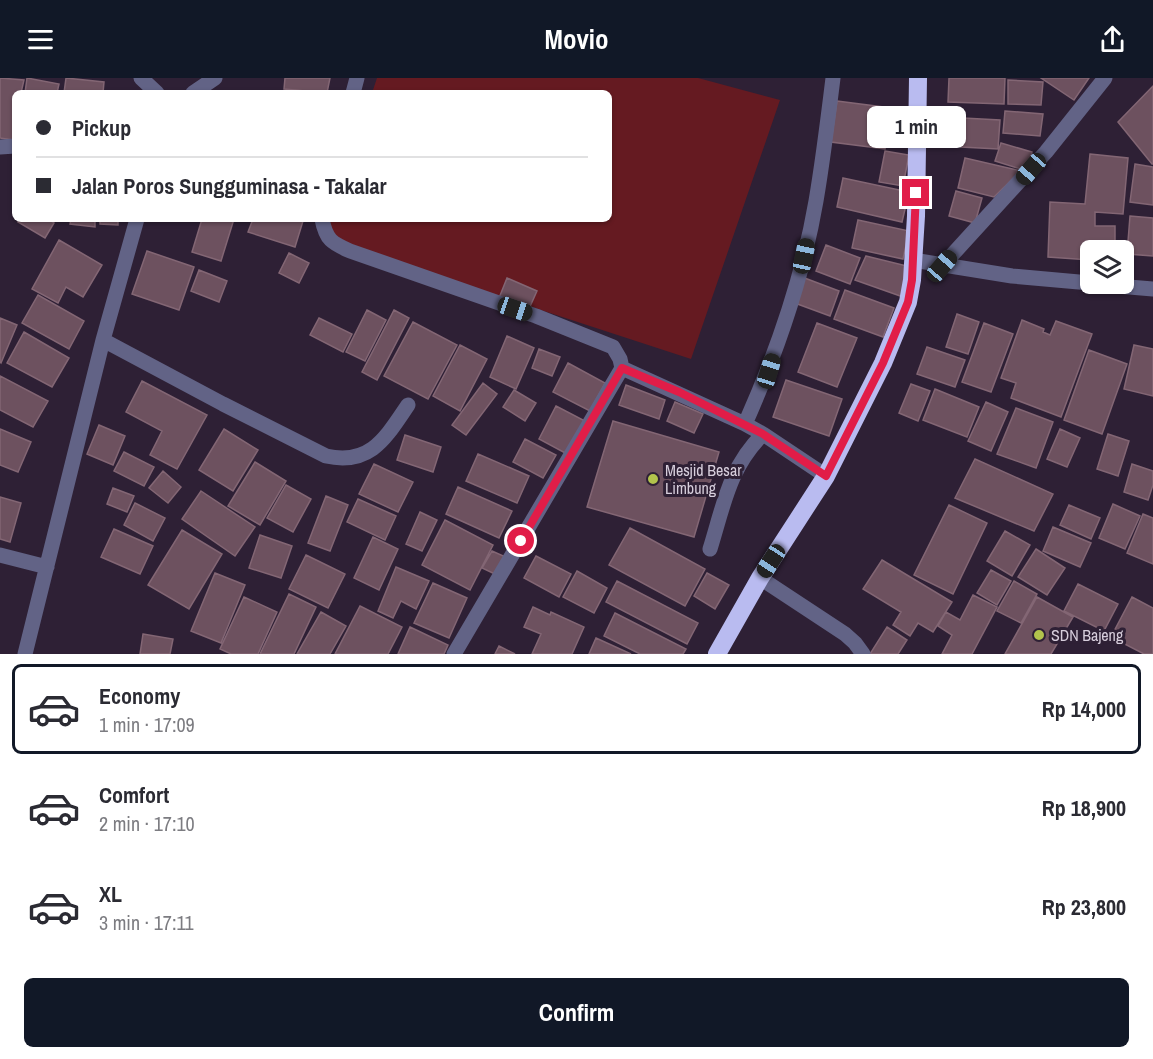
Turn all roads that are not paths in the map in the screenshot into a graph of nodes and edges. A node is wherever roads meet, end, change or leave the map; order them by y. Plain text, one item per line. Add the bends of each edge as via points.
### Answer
1 (141, 78) edge
2 (215, 78) edge
3 (833, 78) edge
4 (918, 78) edge
5 (1105, 78) edge
6 (154, 90) edge
7 (197, 90) edge
8 (136, 222) edge
9 (322, 222) edge
10 (913, 260) junction
11 (942, 266) junction
12 (1080, 282) edge
13 (1134, 287) edge
14 (1153, 289) edge
15 (103, 340) junction
16 (622, 368) junction
17 (408, 405) dead end
18 (745, 424) junction
19 (763, 434) junction
20 (826, 476) junction
21 (711, 549) dead end
22 (0, 555) edge
23 (47, 567) junction
24 (760, 578) junction
25 (25, 654) edge
26 (454, 654) edge
27 (717, 654) edge
28 (862, 654) edge

1 - 6 street
2 - 7 street
3 - 18 street via 816,202 804,256 769,371
4 - 10 highway
5 - 11 street via 1046,152
8 - 15 street
9 - 16 street via 332,243 350,251 613,347
10 - 11 street
10 - 20 highway via 908,302 899,326
11 - 12 street
13 - 14 street
15 - 17 street via 254,420 342,460 369,452
15 - 23 street
16 - 18 street
16 - 26 street
18 - 19 street
19 - 20 street
19 - 21 street via 738,464
20 - 24 highway
22 - 23 street
23 - 25 street
24 - 27 highway
24 - 28 street via 845,634

